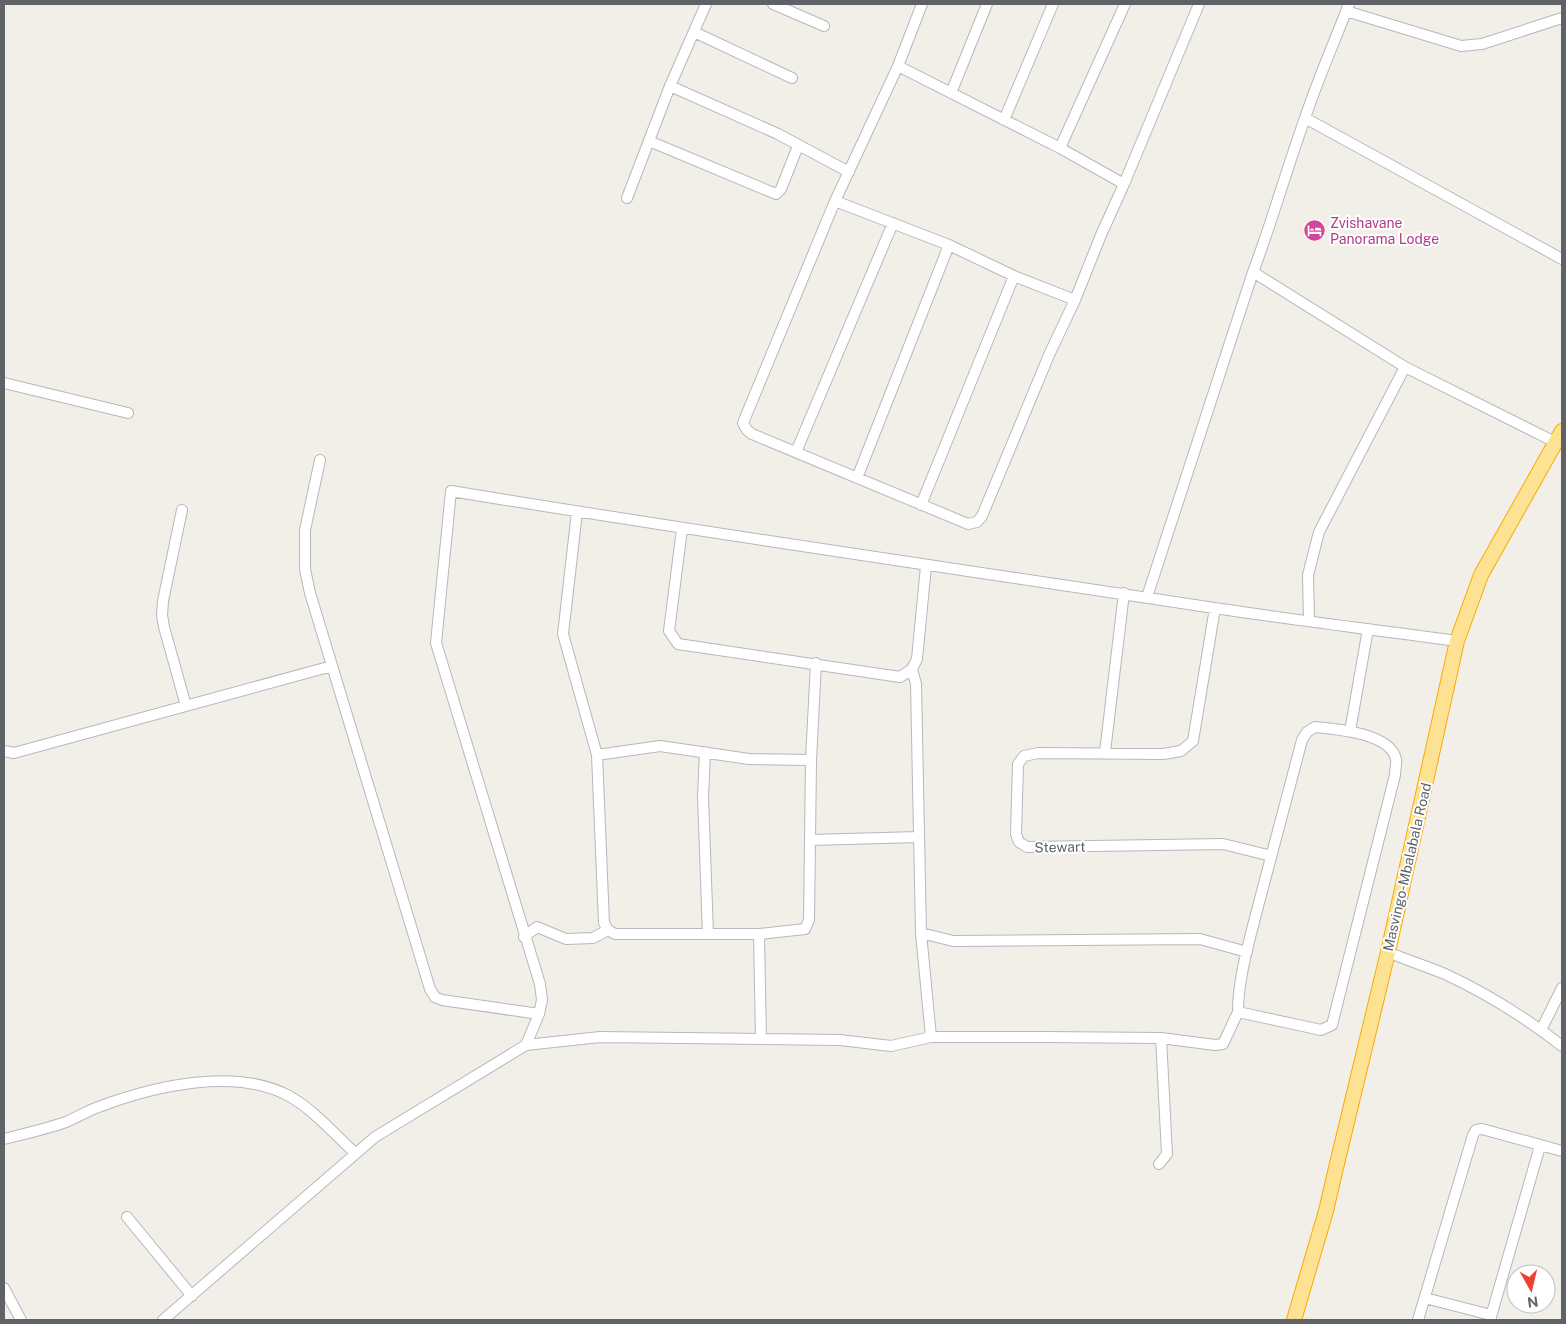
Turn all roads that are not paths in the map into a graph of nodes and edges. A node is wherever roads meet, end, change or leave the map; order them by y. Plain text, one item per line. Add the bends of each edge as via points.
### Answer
1 (706, 4) edge
2 (773, 4) edge
3 (922, 4) edge
4 (987, 4) edge
5 (1053, 4) edge
6 (1125, 4) edge
7 (1199, 4) edge
8 (1347, 7) edge
9 (1562, 18) edge
10 (824, 26) dead end
11 (694, 32) junction
12 (898, 66) junction
13 (792, 78) dead end
14 (670, 86) junction
15 (951, 93) junction
16 (1305, 118) junction
17 (1004, 120) junction
18 (649, 141) junction
19 (798, 146) junction
20 (1060, 148) junction
21 (849, 172) junction
22 (1124, 184) junction
23 (627, 198) dead end
24 (835, 201) junction
25 (893, 223) junction
26 (949, 245) junction
27 (1562, 259) edge
28 (1253, 272) junction
29 (1014, 276) junction
30 (1075, 300) junction
31 (1405, 367) junction
32 (4, 383) edge
33 (128, 413) dead end
34 (1558, 436) edge
35 (796, 452) junction
36 (320, 460) dead end
37 (857, 478) junction
38 (920, 505) junction
39 (182, 510) dead end
40 (577, 512) junction
41 (682, 529) junction
42 (926, 566) junction
43 (1124, 593) junction
44 (1147, 597) junction
45 (1215, 608) junction
46 (1309, 620) junction
47 (1368, 628) junction
48 (1457, 641) junction
49 (816, 663) junction
50 (332, 666) junction
51 (912, 670) junction
52 (186, 706) junction
53 (1350, 731) junction
54 (4, 751) edge
55 (705, 752) junction
56 (1105, 752) junction
57 (597, 755) junction
58 (811, 760) junction
59 (919, 837) junction
60 (810, 840) junction
61 (1271, 856) junction
62 (608, 930) junction
63 (921, 933) junction
64 (708, 934) junction
65 (759, 934) junction
66 (524, 937) junction
67 (1247, 952) junction
68 (1388, 952) junction
69 (1562, 988) edge
70 (1238, 1012) junction
71 (539, 1014) junction
72 (1541, 1030) junction
73 (931, 1037) junction
74 (1161, 1038) junction
75 (761, 1039) junction
76 (526, 1045) junction
77 (1562, 1046) edge
78 (4, 1139) edge
79 (1540, 1146) junction
80 (1562, 1151) edge
81 (355, 1153) junction
82 (1159, 1164) dead end
83 (127, 1216) dead end
84 (4, 1288) edge
85 (192, 1296) junction
86 (1425, 1298) junction
87 (1490, 1318) edge
88 (21, 1320) edge
89 (163, 1320) edge
90 (1294, 1320) edge
91 (1418, 1320) edge

1 - 11 street
2 - 10 street
3 - 12 street
4 - 15 street
5 - 17 street
6 - 20 street
7 - 22 street
8 - 9 street via 1461,46 1482,44
8 - 16 street
11 - 13 street
11 - 14 street
12 - 15 street
12 - 21 street
14 - 18 street
14 - 19 street
15 - 17 street
16 - 27 street
16 - 28 street
17 - 20 street
18 - 19 street via 776,194
18 - 23 street
19 - 21 street
20 - 22 street
21 - 24 street
22 - 30 street
24 - 25 street
24 - 35 street via 743,423 752,434
25 - 26 street
25 - 35 street
26 - 29 street
26 - 37 street
28 - 31 street
28 - 44 street
29 - 30 street
29 - 38 street
30 - 38 street via 1048,355 982,516 977,522 968,524
31 - 34 street
31 - 46 street via 1319,532 1308,575
32 - 33 street
34 - 48 highway, Masvingo-Mbalabala Road via 1481,575
35 - 37 street
36 - 50 street via 305,530 305,569
37 - 38 street
39 - 52 street via 162,615
40 - 41 street
40 - 57 street via 563,634
40 - 66 street via 450,492 436,643
41 - 42 street
41 - 49 street via 669,631 678,644
42 - 43 street
42 - 51 street via 917,660
43 - 44 street
43 - 56 street
44 - 45 street
45 - 46 street
45 - 56 street via 1193,741 1182,751 1163,754
46 - 47 street
47 - 48 street
47 - 53 street
48 - 68 highway, Masvingo-Mbalabala Road
49 - 51 street via 900,677
49 - 58 street
50 - 52 street
50 - 71 street via 430,989 442,1000
51 - 59 street via 916,684
52 - 54 street via 14,754
53 - 61 street via 1315,727 1307,732 1302,740
53 - 70 street via 1386,744 1396,758 1396,775 1332,1025 1321,1030 1310,1029
55 - 57 street via 660,746
55 - 58 street via 749,759
55 - 64 street via 703,796
56 - 61 street, Stewart via 1024,756 1018,764 1016,834 1020,842 1027,847 1223,844
57 - 62 street via 604,923
58 - 60 street
59 - 60 street
59 - 63 street
60 - 65 street via 809,920 805,929
61 - 67 street
62 - 64 street via 615,934
62 - 66 street via 592,938 566,939 537,927
63 - 67 street via 953,942 1200,939
63 - 73 street
64 - 65 street
65 - 75 street
66 - 71 street via 540,984 542,1000
67 - 70 street
68 - 72 street via 1466,985
68 - 90 highway, Masvingo-Mbalabala Road via 1326,1211
69 - 72 street
70 - 74 street via 1223,1044
71 - 76 street
72 - 77 street
73 - 74 street
73 - 75 street via 891,1046 840,1040
74 - 82 street via 1167,1154
75 - 76 street via 600,1037
76 - 81 street via 375,1137
78 - 81 street via 67,1122 98,1106 139,1093 204,1082 249,1082 288,1096 306,1107
79 - 80 street
79 - 86 street via 1476,1130
79 - 87 street
81 - 85 street
83 - 85 street
84 - 88 street
85 - 89 street
86 - 87 street
86 - 91 street

